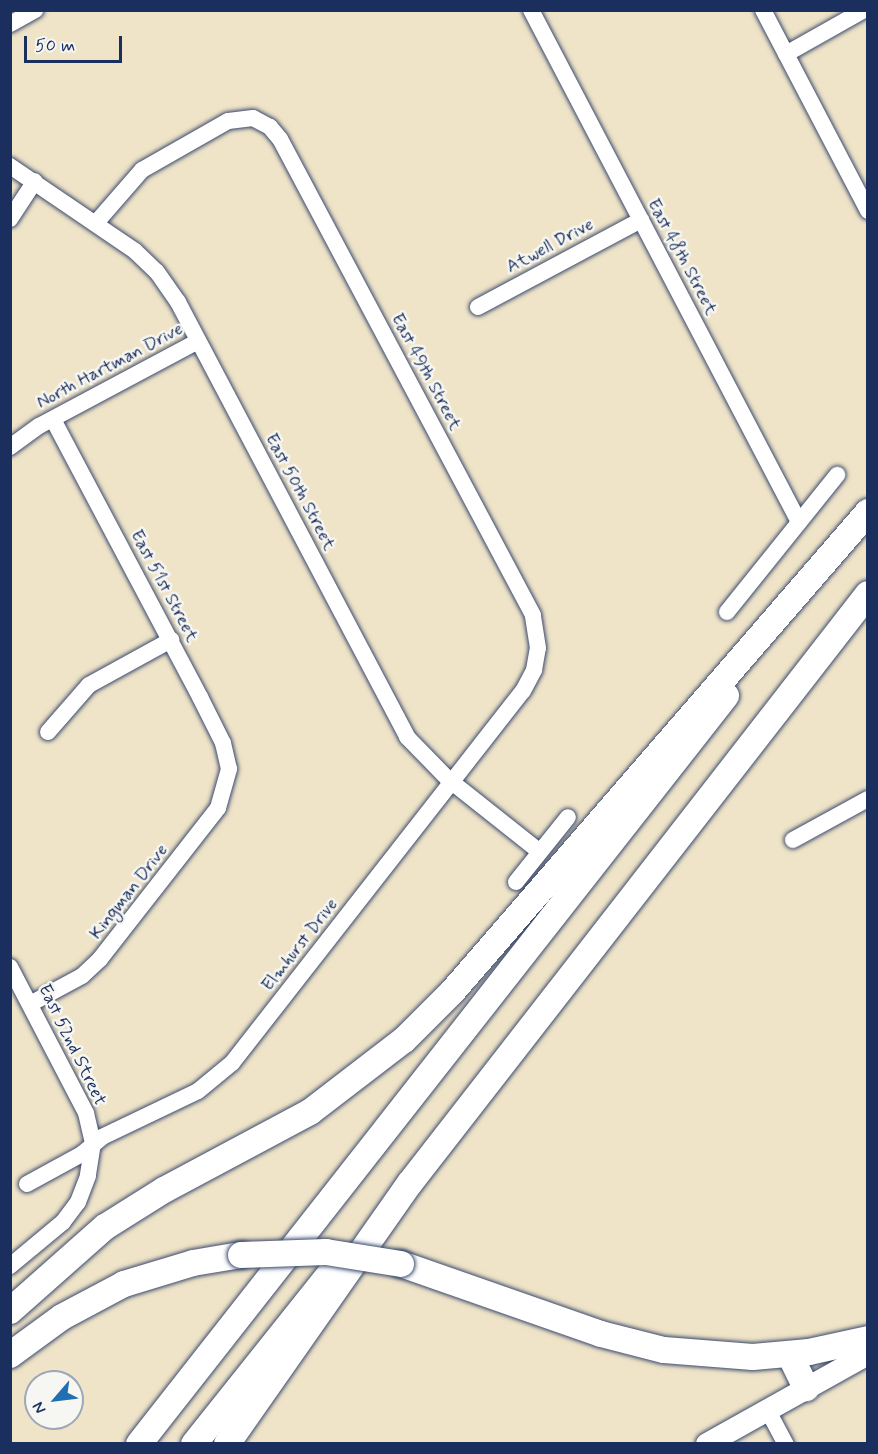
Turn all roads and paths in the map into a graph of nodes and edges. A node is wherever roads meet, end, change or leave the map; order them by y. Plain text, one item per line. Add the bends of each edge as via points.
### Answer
1 (35, 10) edge
2 (531, 10) edge
3 (763, 10) edge
4 (864, 10) edge
5 (10, 24) edge
6 (786, 54) junction
7 (10, 166) edge
8 (34, 181) junction
9 (867, 211) edge
10 (10, 219) edge
11 (641, 220) junction
12 (96, 223) junction
13 (478, 307) dead end
14 (198, 341) junction
15 (53, 419) junction
16 (10, 447) edge
17 (837, 475) dead end
18 (867, 512) edge
19 (799, 522) junction
20 (809, 582) junction
21 (867, 594) edge
22 (727, 612) dead end
23 (171, 640) junction
24 (537, 655) joint
25 (48, 732) dead end
26 (228, 776) joint
27 (452, 782) junction
28 (867, 799) edge
29 (568, 817) dead end
30 (793, 840) dead end
31 (540, 852) junction
32 (516, 882) dead end
33 (10, 967) edge
34 (30, 1004) junction
35 (93, 1143) junction
36 (410, 1183) junction
37 (27, 1184) dead end
38 (10, 1266) edge
39 (10, 1311) edge
40 (867, 1340) edge
41 (867, 1354) edge
42 (10, 1355) edge
43 (789, 1355) junction
44 (806, 1388) junction
45 (767, 1409) junction
46 (139, 1443) edge
47 (194, 1443) edge
48 (227, 1443) edge
49 (707, 1443) edge
50 (786, 1443) edge

1 - 5 street
2 - 11 street, East 48th Street
3 - 6 street
4 - 6 street
6 - 9 street
7 - 8 street, East 50th Street
8 - 10 street
8 - 12 street, East 50th Street
11 - 13 street, Atwell Drive
11 - 19 street, East 48th Street
12 - 14 street, East 50th Street via 157,272
12 - 24 street, East 49th Street via 127,183 147,167 228,121 256,119 280,139 532,615
14 - 15 street, North Hartman Drive
14 - 27 street, East 50th Street via 407,737
15 - 16 street, North Hartman Drive
15 - 23 street, East 51st Street
17 - 19 street
18 - 20 highway
19 - 22 street
20 - 39 highway via 654,754 453,991 386,1056 290,1125 165,1190 105,1227
20 - 46 highway via 702,729
21 - 36 highway
23 - 25 street via 89,685
23 - 26 street, East 51st Street via 224,743
24 - 27 street, Elmhurst Drive via 523,691
26 - 34 street, Kingman Drive via 218,808 100,959 82,976
27 - 31 street, East 50th Street
27 - 35 street, Elmhurst Drive via 224,1071 198,1092
28 - 30 street
29 - 31 street
31 - 32 street
33 - 34 street, East 52nd Street
34 - 35 street, East 52nd Street via 86,1113
35 - 37 street, Elmhurst Drive via 82,1154
35 - 38 street via 88,1176 78,1203 63,1222
36 - 47 highway via 306,1301
36 - 48 highway
40 - 43 highway
41 - 44 main road
42 - 43 highway, bridge via 62,1317 124,1284 193,1263 241,1255 326,1252 401,1264 638,1345 720,1357
43 - 44 highway
44 - 45 main road
45 - 49 main road
45 - 50 street

